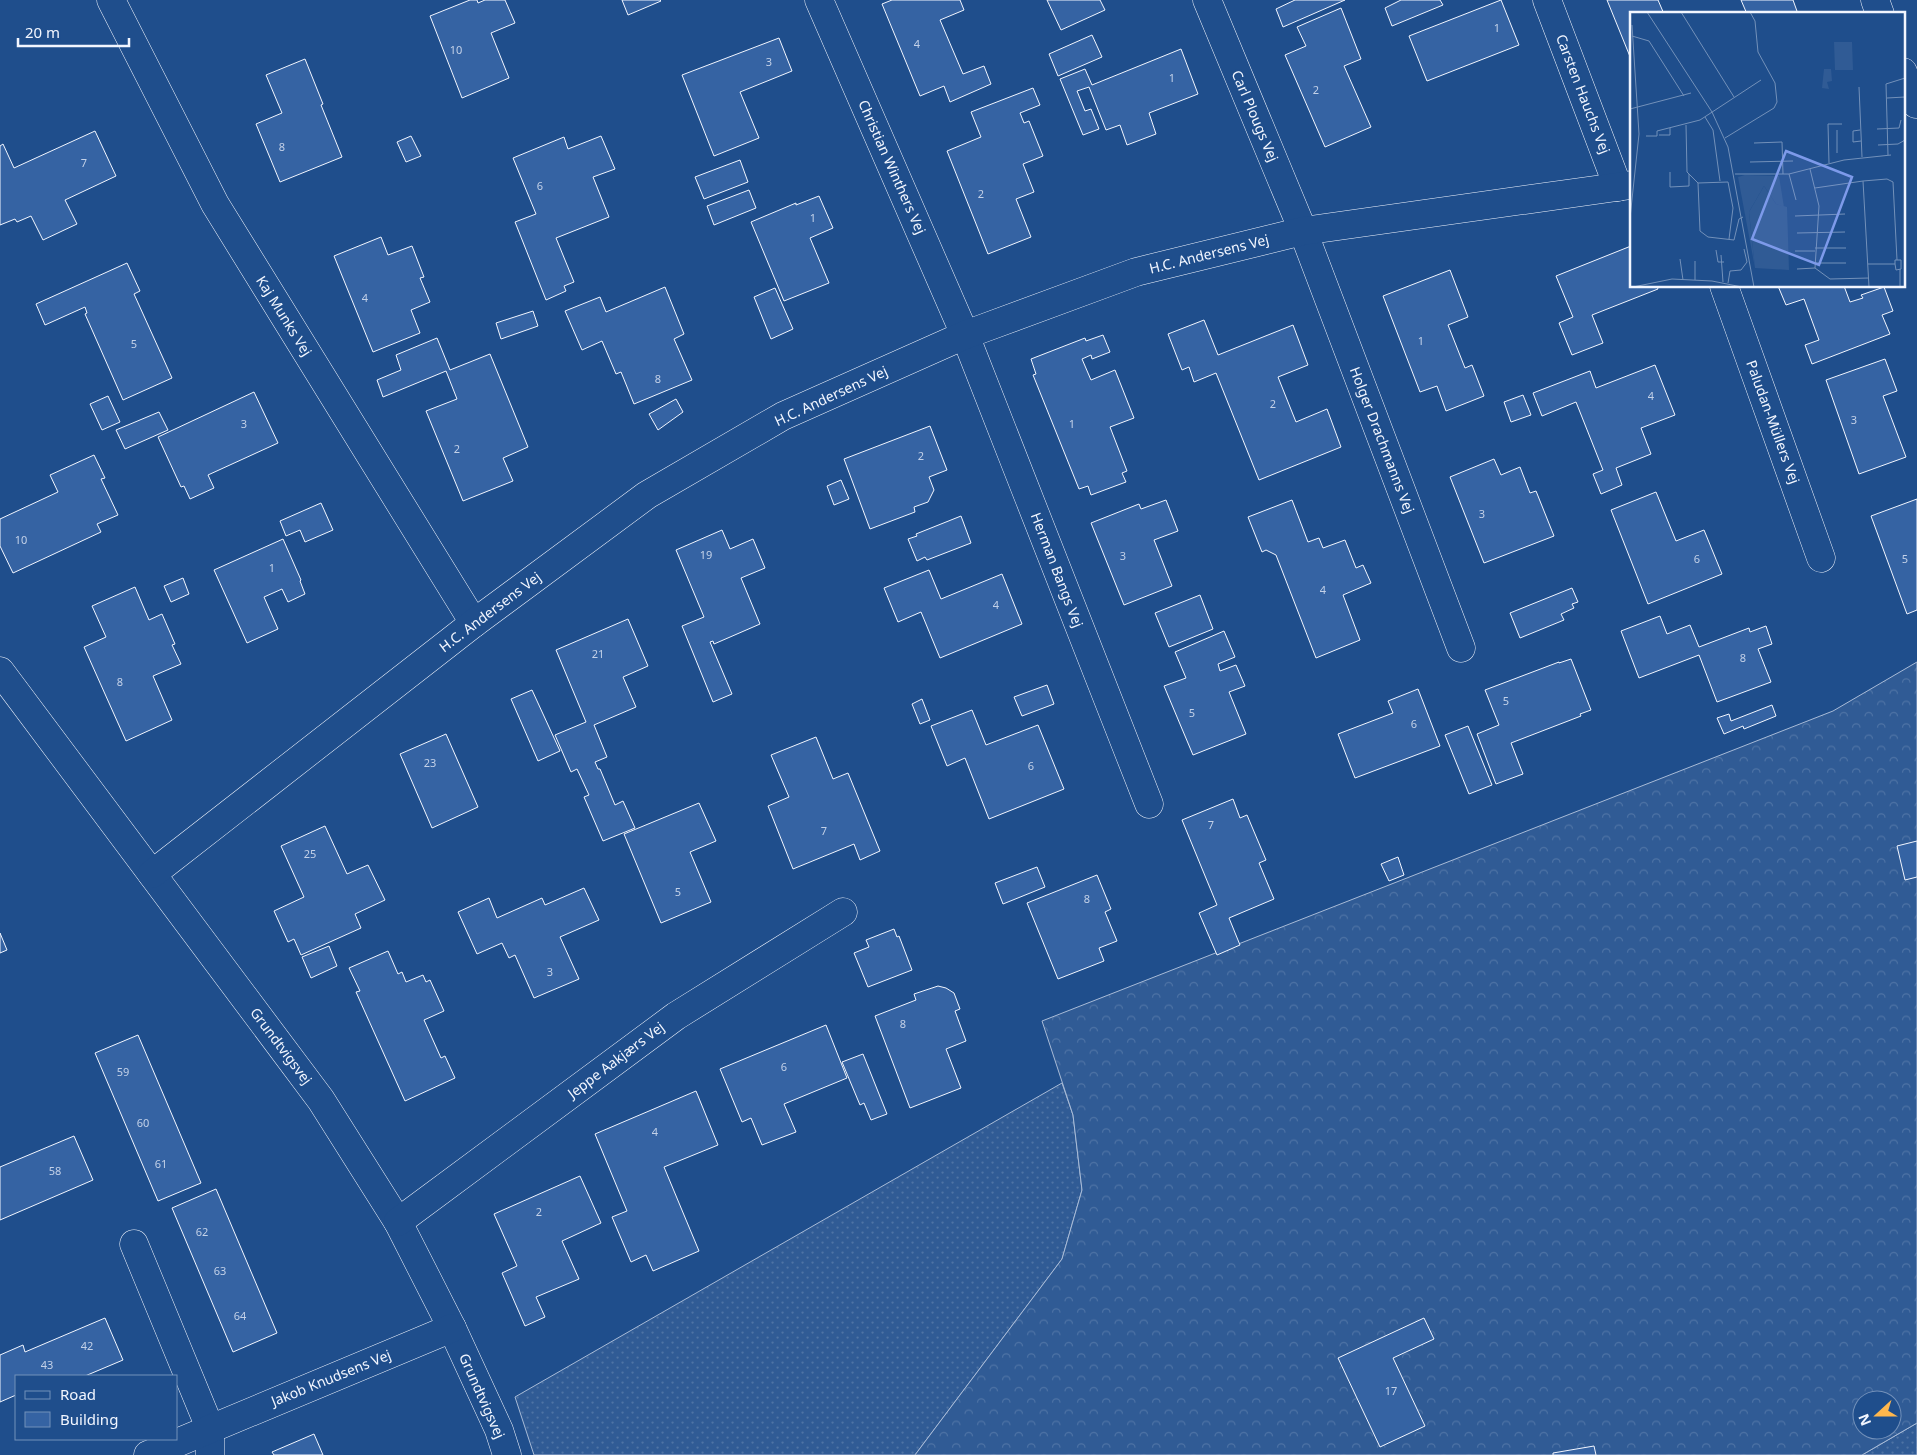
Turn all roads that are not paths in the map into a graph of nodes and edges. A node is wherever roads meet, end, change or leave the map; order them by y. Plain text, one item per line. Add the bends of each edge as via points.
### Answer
1 (111, 0) edge
2 (819, 0) edge
3 (1207, 0) edge
4 (1547, 0) edge
5 (1875, 0) edge
6 (1879, 12) edge
7 (1904, 76) edge
8 (1912, 106) edge
9 (1624, 186) edge
10 (1303, 231) junction
11 (1725, 288) edge
12 (965, 335) junction
13 (1821, 558) dead end
14 (474, 623) junction
15 (1461, 648) dead end
16 (0, 671) edge
17 (1149, 804) dead end
18 (152, 874) junction
19 (843, 912) dead end
20 (398, 1222) junction
21 (134, 1244) dead end
22 (452, 1328) junction
23 (210, 1428) junction
24 (148, 1455) edge
25 (210, 1455) edge
26 (507, 1455) edge

1 - 14 street, Kaj Munks Vej via 215,204
2 - 12 street, Christian Winthers Vej
3 - 10 street, Carl Plougs Vej
4 - 9 street, Carsten Hauchs Vej
5 - 6 street
7 - 8 street
9 - 10 street, H.C. Andersens Vej
10 - 12 street, H.C. Andersens Vej via 1136,272
10 - 15 street, Holger Drachmanns Vej
11 - 13 street, Paludan-Müllers Vej
12 - 14 street, H.C. Andersens Vej via 783,416 647,495
12 - 17 street, Herman Bangs Vej
14 - 18 street, H.C. Andersens Vej
16 - 18 street, Grundtvigsvej
18 - 20 street, Grundtvigsvej via 321,1100
19 - 20 street, Jeppe Aakjærs Vej via 676,1016
20 - 22 street, Grundtvigsvej
21 - 23 street
22 - 23 street, Jakob Knudsens Vej
22 - 26 street, Grundtvigsvej via 499,1430
23 - 24 street, Jakob Knudsens Vej
23 - 25 street

